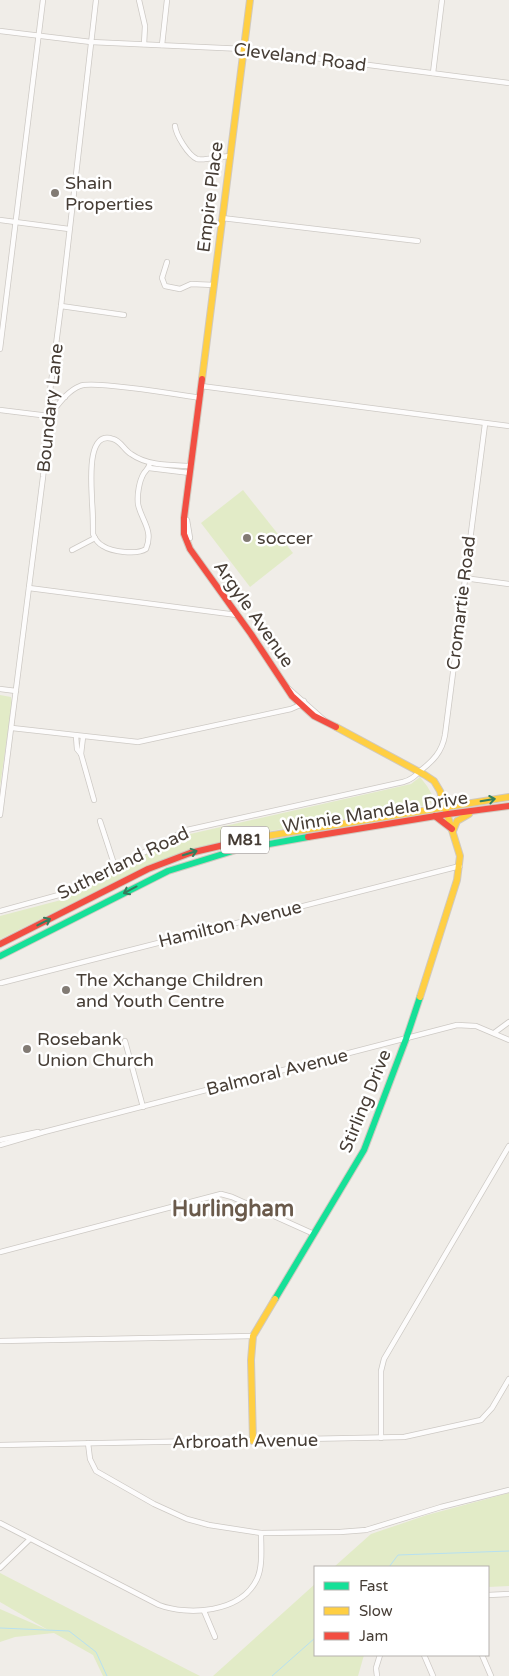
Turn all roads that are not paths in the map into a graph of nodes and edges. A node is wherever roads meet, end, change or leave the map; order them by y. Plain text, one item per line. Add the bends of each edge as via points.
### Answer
1 (43, 0) edge
2 (96, 0) edge
3 (138, 0) edge
4 (167, 0) edge
5 (250, 0) edge
6 (442, 0) edge
7 (0, 31) edge
8 (39, 36) junction
9 (91, 42) junction
10 (144, 44) junction
11 (162, 45) junction
12 (244, 49) junction
13 (433, 73) junction
14 (509, 82) edge
15 (175, 126) dead end
16 (230, 156) junction
17 (222, 218) junction
18 (0, 220) edge
19 (16, 222) junction
20 (69, 229) junction
21 (418, 241) dead end
22 (166, 262) dead end
23 (214, 285) junction
24 (61, 306) junction
25 (124, 315) dead end
26 (0, 350) edge
27 (201, 386) junction
28 (50, 391) junction
29 (65, 397) junction
30 (200, 398) junction
31 (0, 410) edge
32 (50, 416) junction
33 (484, 424) junction
34 (509, 426) edge
35 (150, 466) junction
36 (190, 469) junction
37 (185, 512) junction
38 (95, 538) junction
39 (190, 538) joint
40 (72, 550) dead end
41 (196, 556) junction
42 (464, 578) junction
43 (509, 584) edge
44 (29, 588) junction
45 (237, 615) junction
46 (0, 689) edge
47 (16, 691) junction
48 (302, 703) junction
49 (12, 728) junction
50 (76, 736) junction
51 (82, 736) junction
52 (81, 754) junction
53 (419, 772) junction
54 (509, 797) edge
55 (94, 800) dead end
56 (446, 806) junction
57 (509, 806) edge
58 (476, 811) junction
59 (448, 814) junction
60 (0, 815) edge
61 (435, 816) junction
62 (100, 821) dead end
63 (453, 830) junction
64 (460, 866) junction
65 (116, 867) junction
66 (0, 911) edge
67 (0, 944) edge
68 (0, 956) edge
69 (1, 983) edge
70 (509, 1022) edge
71 (494, 1033) junction
72 (406, 1039) junction
73 (509, 1040) edge
74 (126, 1041) dead end
75 (143, 1107) junction
76 (1, 1142) edge
77 (509, 1146) edge
78 (314, 1234) junction
79 (0, 1252) edge
80 (253, 1336) junction
81 (0, 1341) edge
82 (509, 1379) edge
83 (381, 1438) junction
84 (252, 1441) junction
85 (88, 1443) junction
86 (0, 1445) edge
87 (509, 1490) edge
88 (0, 1523) edge
89 (261, 1533) junction
90 (30, 1539) junction
91 (0, 1568) edge
92 (509, 1594) edge
93 (489, 1595) edge
94 (204, 1611) junction
95 (215, 1637) dead end
96 (380, 1656) edge
97 (424, 1656) edge
98 (482, 1656) edge
99 (377, 1676) edge
100 (433, 1676) edge
101 (491, 1676) edge

1 - 8 street
2 - 9 street, Boundary Lane
3 - 10 street via 145,26
4 - 11 street
5 - 12 street, Empire Place
6 - 13 street
7 - 8 street, Cleveland Road
8 - 9 street, Cleveland Road
8 - 19 street
9 - 10 street, Cleveland Road
9 - 20 street, Boundary Lane
10 - 11 street, Cleveland Road
11 - 12 street, Cleveland Road
12 - 13 street, Cleveland Road
12 - 16 street, Empire Place
13 - 14 street, Cleveland Road
15 - 16 street via 178,137 195,158
16 - 17 street, Empire Place
17 - 21 street
17 - 23 street, Empire Place
18 - 19 street
19 - 20 street
19 - 26 street
20 - 24 street, Boundary Lane
22 - 23 street via 162,278 166,286 180,289 191,284
23 - 27 street, Empire Place
24 - 25 street
24 - 28 street, Boundary Lane
27 - 30 street, Empire Place
27 - 33 street
28 - 29 street via 57,397
28 - 32 street, Boundary Lane
29 - 30 street via 78,386 88,384
29 - 32 street
30 - 36 street, Argyle Avenue
31 - 32 street
32 - 44 street, Boundary Lane
33 - 34 street
33 - 42 street, Cromartie Road
35 - 36 street
35 - 38 street via 140,482 138,500 147,525 146,549 136,553 108,549
35 - 38 street via 114,439 104,438 97,444 91,480
36 - 37 street, Argyle Avenue
37 - 39 street, Argyle Avenue
37 - 41 street, Argyle Avenue via 186,540
38 - 40 street
39 - 41 street, Argyle Avenue
41 - 45 street, Argyle Avenue
42 - 43 street
42 - 53 street, Cromartie Road via 444,743 435,758
44 - 45 street
44 - 47 street, Boundary Lane
45 - 48 street, Argyle Avenue
46 - 47 street
47 - 49 street, Boundary Lane
48 - 51 street via 277,712 147,742
48 - 53 street, Argyle Avenue via 314,716
49 - 50 street
49 - 60 street, Boundary Lane
50 - 51 street
50 - 52 street via 77,749
51 - 52 street
52 - 55 street
53 - 56 street, Argyle Avenue via 436,783
53 - 65 street, Sutherland Road via 398,784 187,830
56 -> 54 street, Winnie Mandela Drive / M81
56 - 59 street, Argyle Avenue
67 -> 56 street, Winnie Mandela Drive / M81 via 148,869 190,853 239,841
57 - 58 street, Winnie Mandela Drive / M81
58 - 59 street, Winnie Mandela Drive / M81
58 - 63 street via 457,821
59 - 61 street, Winnie Mandela Drive / M81
59 - 63 street, Stirling Drive
61 - 63 street
61 -> 68 street, Winnie Mandela Drive / M81 via 245,849 194,862 140,884
62 - 65 street
63 - 64 street, Stirling Drive
64 - 69 street, Hamilton Avenue
64 - 72 street, Stirling Drive
65 - 66 street, Sutherland Road via 66,893
70 - 71 street
71 - 72 street, Balmoral Avenue via 465,1024
71 - 73 street, Balmoral Avenue
72 - 75 street, Balmoral Avenue
72 - 78 street, Stirling Drive via 364,1150
74 - 75 street
75 - 76 street, Balmoral Avenue
77 - 83 street via 384,1359 381,1371
78 - 79 street via 221,1194
78 - 80 street, Stirling Drive
80 - 81 street
80 - 84 street, Stirling Drive
82 - 83 street, Arbroath Avenue via 486,1416 475,1422 415,1435
83 - 84 street, Arbroath Avenue
84 - 85 street, Arbroath Avenue
85 - 86 street, Arbroath Avenue
85 - 89 street via 96,1471 154,1504 209,1525
87 - 89 street via 366,1530
88 - 90 street
89 - 94 street via 260,1569 253,1586 236,1600
90 - 91 street
90 - 94 street via 159,1605 176,1610
92 - 93 street
94 - 95 street
96 - 99 street
97 - 100 street
98 - 101 street

